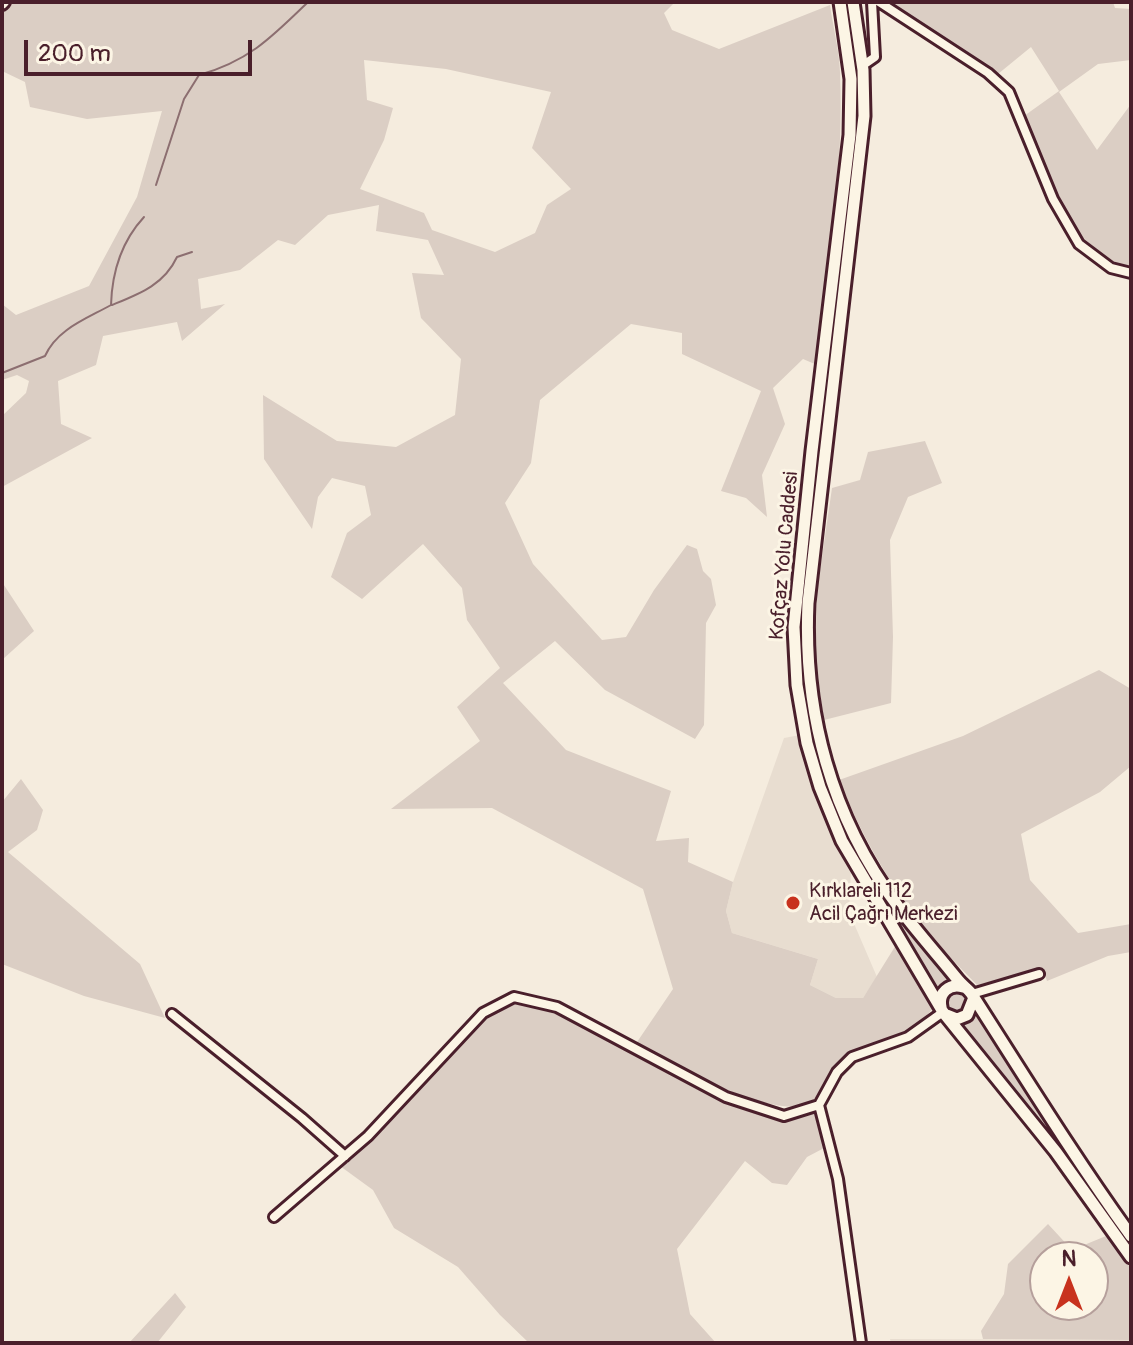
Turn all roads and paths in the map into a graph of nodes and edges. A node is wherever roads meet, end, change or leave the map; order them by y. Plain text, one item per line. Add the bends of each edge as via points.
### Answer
1 (840, 2) edge
2 (853, 2) edge
3 (872, 2) edge
4 (879, 2) edge
5 (862, 66) junction
6 (1131, 273) edge
7 (1039, 974) dead end
8 (969, 994) junction
9 (942, 1010) junction
10 (172, 1014) dead end
11 (819, 1105) junction
12 (345, 1156) junction
13 (274, 1217) dead end
14 (1131, 1236) edge
15 (1131, 1257) edge
16 (861, 1343) edge

1 - 9 main road, Kofçaz Yolu Caddesi via 851,79 850,135 795,600 797,685 807,743 830,815
2 - 5 main road, Kofçaz Yolu Caddesi
3 - 5 street via 875,57
4 - 6 street via 1009,92 1053,199 1079,244 1111,268
5 - 8 main road, Kofçaz Yolu Caddesi via 860,160 808,603 810,691 826,765 862,851
7 - 8 street
8 - 9 main road via 947,989
8 - 9 main road via 971,1011 962,1018
8 - 14 main road, Kofçaz Yolu Caddesi
9 - 11 street via 908,1037 852,1057
9 - 15 main road, Kofçaz Yolu Caddesi via 1056,1152
10 - 12 street
11 - 12 street via 784,1116 726,1097 557,1007 514,997 483,1013
11 - 16 street via 838,1179
12 - 13 street

